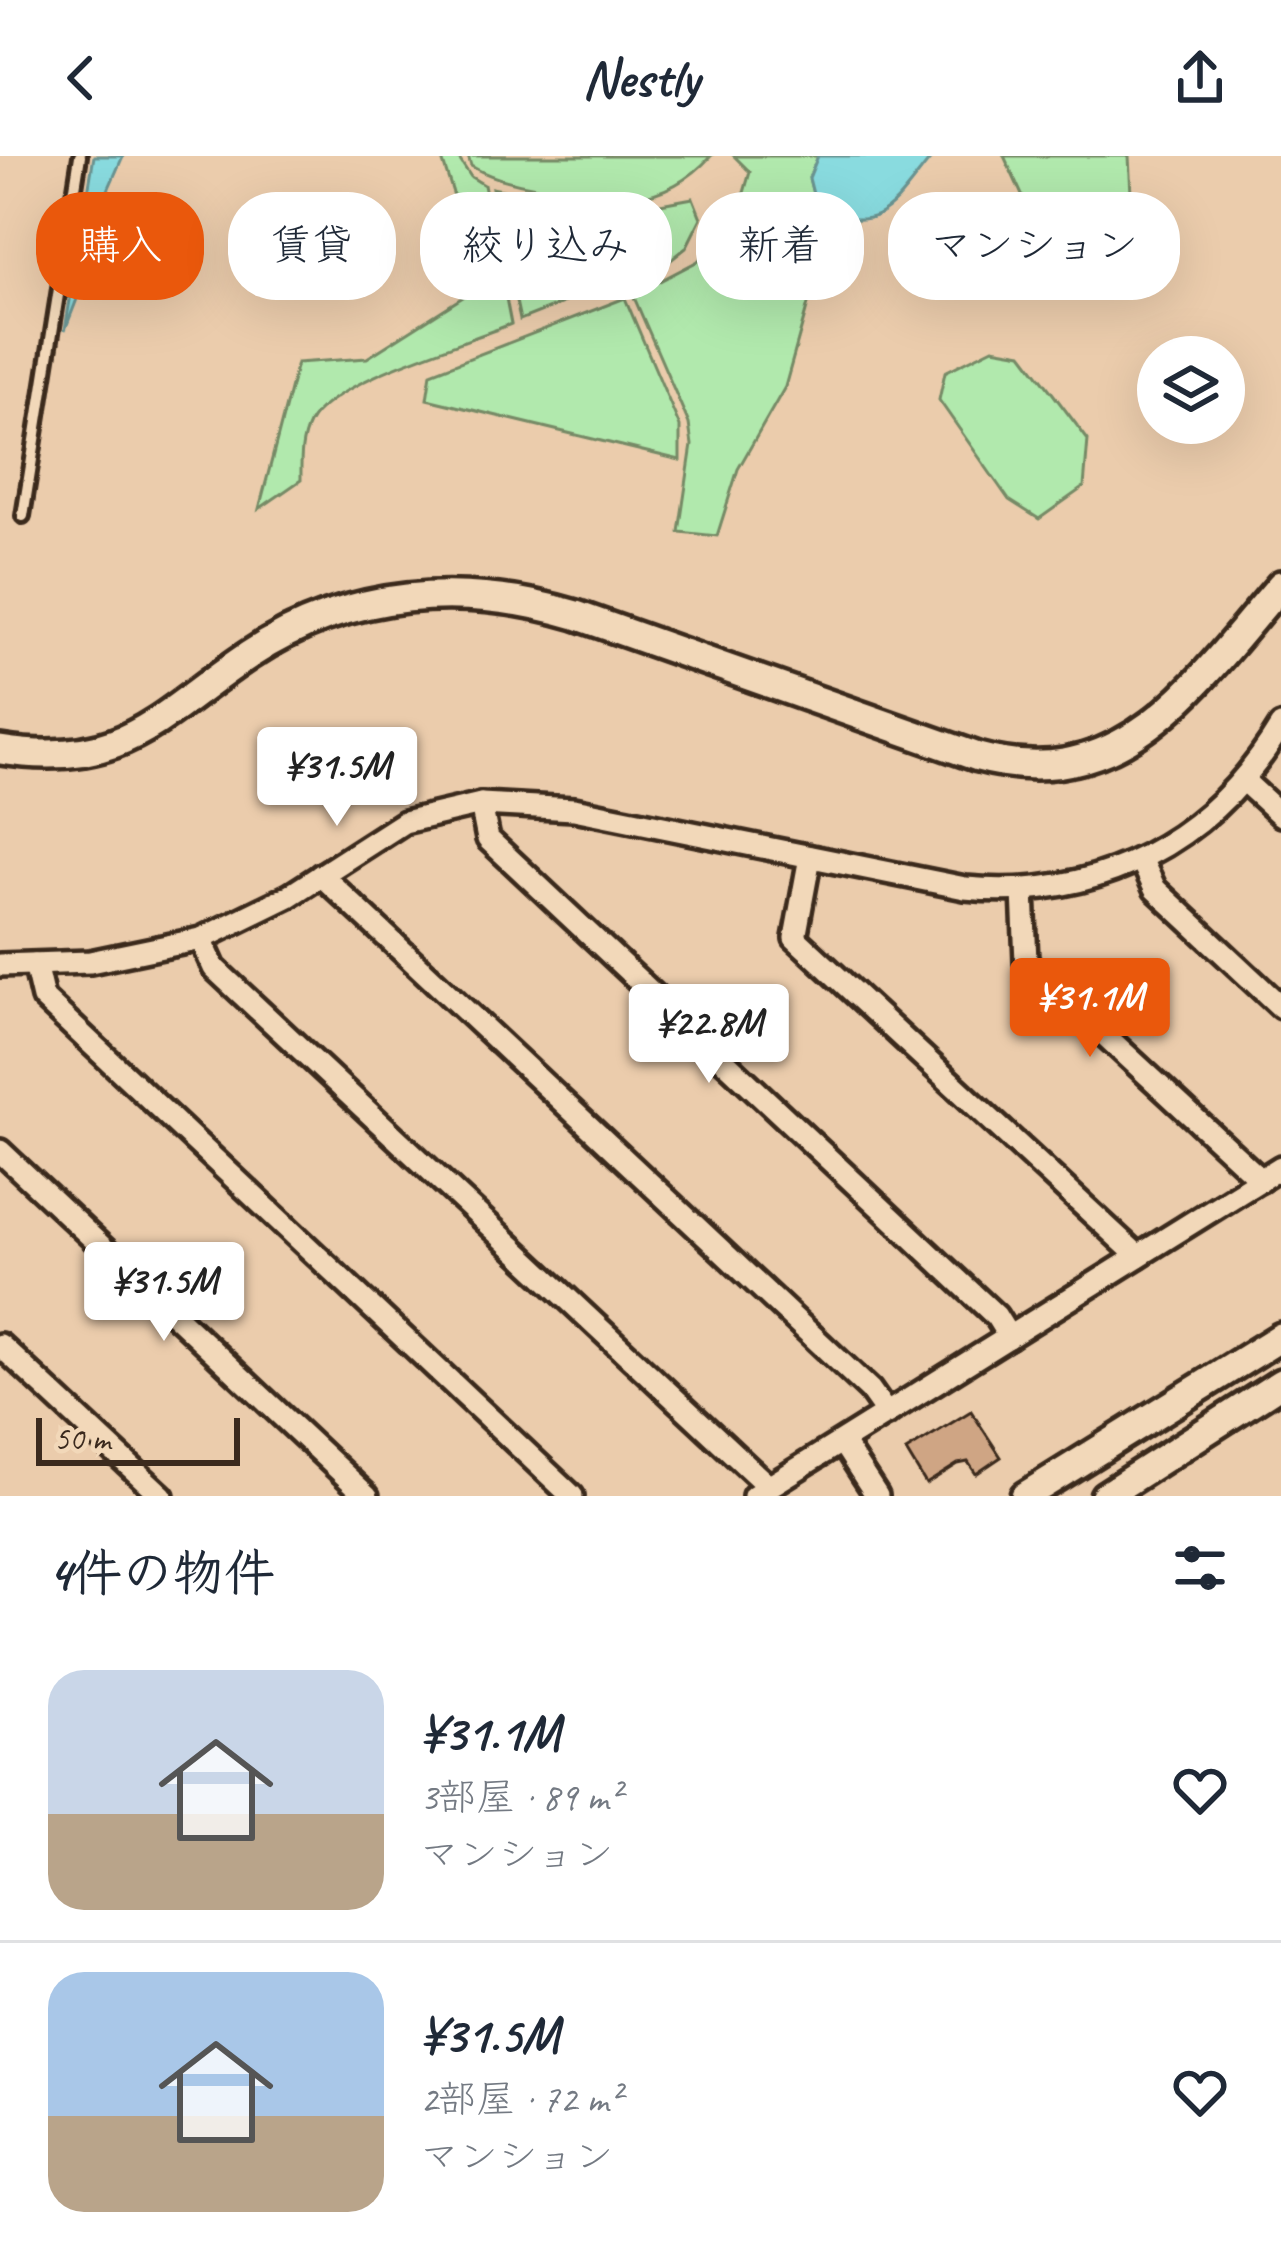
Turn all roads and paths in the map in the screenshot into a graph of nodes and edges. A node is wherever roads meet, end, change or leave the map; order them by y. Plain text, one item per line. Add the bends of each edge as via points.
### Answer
1 (80, 156) edge
2 (23, 516) dead end
3 (1281, 586) edge
4 (1281, 726) edge
5 (0, 750) edge
6 (1245, 782) junction
7 (482, 804) junction
8 (1281, 815) edge
9 (810, 856) junction
10 (1142, 861) junction
11 (321, 875) junction
12 (1023, 891) junction
13 (201, 939) junction
14 (35, 964) junction
15 (0, 965) edge
16 (1281, 1007) edge
17 (0, 1151) edge
18 (1281, 1167) edge
19 (1261, 1180) junction
20 (1138, 1256) junction
21 (1009, 1337) junction
22 (1281, 1337) edge
23 (0, 1345) edge
24 (1281, 1383) edge
25 (887, 1414) junction
26 (842, 1442) junction
27 (762, 1491) edge
28 (161, 1496) edge
29 (367, 1496) edge
30 (572, 1496) edge
31 (878, 1496) edge
32 (1025, 1496) edge
33 (1105, 1496) edge

1 - 2 lane
3 - 5 street via 1155,724 1066,763 978,757 576,615 463,592 338,610 249,655 171,717 114,743 63,753
4 - 6 street
6 - 8 street
6 - 10 street
7 - 9 street via 537,803
7 - 11 street via 404,823
7 - 21 street via 488,839 996,1316
9 - 12 street via 965,888
9 - 20 street via 795,938
10 - 12 street via 1085,882
10 - 16 street via 1155,889
11 - 13 street
11 - 25 street
12 - 19 street via 1026,962
13 - 14 street via 124,957
13 - 27 street via 214,968
14 - 15 street
14 - 30 street via 43,998
17 - 29 street
18 - 19 street
19 - 20 street
20 - 21 street
21 - 25 street
22 - 32 street
23 - 28 street
24 - 33 street
25 - 26 street
26 - 27 street
26 - 31 street

